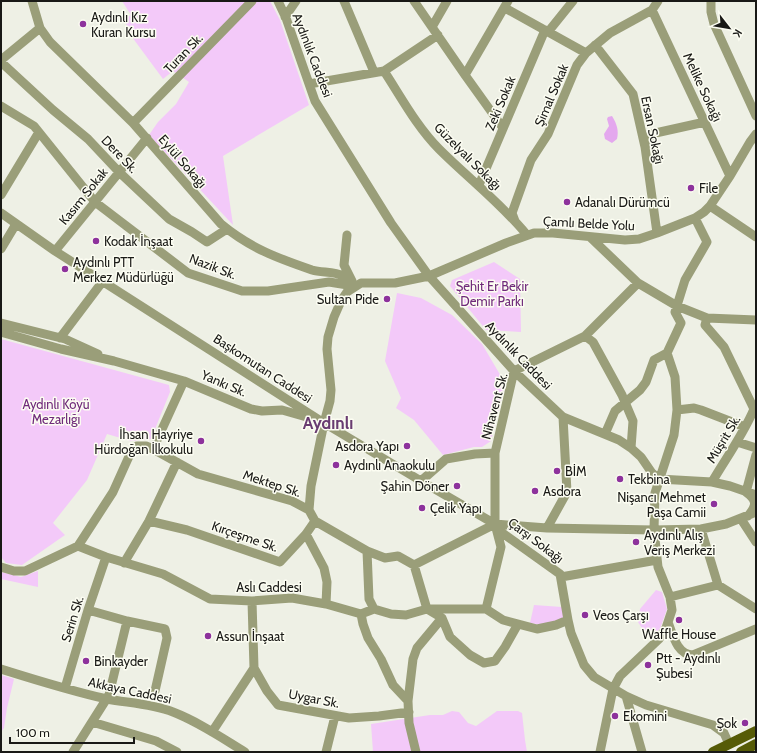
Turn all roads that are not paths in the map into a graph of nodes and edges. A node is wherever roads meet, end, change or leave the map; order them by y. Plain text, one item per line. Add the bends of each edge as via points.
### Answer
1 (32, 1) edge
2 (252, 1) edge
3 (296, 1) edge
4 (344, 1) edge
5 (414, 1) edge
6 (447, 1) edge
7 (573, 1) edge
8 (658, 1) edge
9 (711, 1) edge
10 (507, 4) edge
11 (281, 7) edge
12 (652, 10) junction
13 (432, 26) junction
14 (40, 28) junction
15 (547, 31) junction
16 (438, 35) junction
17 (595, 45) junction
18 (586, 54) junction
19 (1, 61) edge
20 (384, 71) junction
21 (374, 72) junction
22 (465, 75) junction
23 (309, 84) junction
24 (1, 106) edge
25 (756, 116) edge
26 (134, 122) junction
27 (705, 122) junction
28 (503, 128) junction
29 (39, 132) junction
30 (756, 134) edge
31 (147, 138) junction
32 (645, 147) junction
33 (119, 172) junction
34 (730, 176) junction
35 (479, 185) junction
36 (1, 195) edge
37 (95, 202) junction
38 (710, 206) junction
39 (1, 213) edge
40 (695, 218) junction
41 (516, 221) junction
42 (16, 224) junction
43 (227, 229) junction
44 (658, 233) junction
45 (347, 234) dead end
46 (527, 235) junction
47 (590, 237) junction
48 (756, 238) edge
49 (1, 249) edge
50 (55, 251) junction
51 (429, 276) junction
52 (103, 281) junction
53 (638, 283) junction
54 (354, 286) junction
55 (677, 306) junction
56 (756, 320) edge
57 (706, 322) junction
58 (1, 323) edge
59 (1, 332) edge
60 (585, 336) junction
61 (60, 338) junction
62 (667, 353) junction
63 (114, 361) junction
64 (514, 371) junction
65 (184, 382) junction
66 (625, 403) junction
67 (678, 410) junction
68 (564, 417) junction
69 (753, 417) edge
70 (324, 423) junction
71 (745, 427) junction
72 (604, 434) junction
73 (737, 442) junction
74 (631, 448) junction
75 (756, 448) edge
76 (153, 449) junction
77 (495, 453) junction
78 (756, 455) edge
79 (177, 462) junction
80 (659, 479) junction
81 (421, 481) junction
82 (712, 482) junction
83 (746, 492) junction
84 (756, 495) edge
85 (309, 510) junction
86 (749, 515) edge
87 (149, 521) junction
88 (315, 521) junction
89 (494, 524) junction
90 (547, 528) junction
91 (702, 529) junction
92 (654, 530) junction
93 (306, 534) junction
94 (756, 542) edge
95 (78, 546) junction
96 (366, 551) junction
97 (106, 557) junction
98 (657, 560) junction
99 (124, 563) junction
100 (414, 565) junction
101 (1, 567) edge
102 (561, 576) junction
103 (718, 585) junction
104 (670, 598) junction
105 (252, 601) junction
106 (326, 604) junction
107 (374, 609) junction
108 (427, 609) junction
109 (756, 609) edge
110 (88, 610) junction
111 (486, 610) junction
112 (361, 614) junction
113 (442, 618) junction
114 (568, 620) junction
115 (127, 621) junction
116 (668, 622) junction
117 (518, 624) junction
118 (756, 629) edge
119 (254, 668) junction
120 (1, 669) edge
121 (65, 688) junction
122 (613, 689) junction
123 (155, 691) dead end
124 (626, 696) junction
125 (107, 699) junction
126 (408, 701) junction
127 (409, 712) junction
128 (335, 716) junction
129 (92, 722) junction
130 (756, 731) edge
131 (212, 732) junction
132 (729, 744) junction
133 (756, 744) edge
134 (74, 752) edge
135 (177, 752) edge
136 (246, 752) edge
137 (326, 752) edge
138 (416, 752) edge
139 (600, 752) edge
140 (642, 752) edge
141 (714, 752) edge
142 (741, 752) edge

1 - 14 street, Eylül Sokağı
2 - 26 street, Turan Sk.
3 - 11 street
4 - 21 street
5 - 13 street
6 - 13 street
7 - 15 street, Zeki Sokak
8 - 12 street
9 - 25 street via 714,24
10 - 15 street
10 - 22 street
11 - 23 street, Aydınlık Caddesi
12 - 17 street, Şimal Sokak via 610,33
12 - 27 street, Melike Sokağı
13 - 16 street
14 - 19 street
14 - 26 street, Eylül Sokağı via 50,42
15 - 18 street
15 - 28 street, Zeki Sokak
16 - 20 street
16 - 22 street
17 - 18 street, Şimal Sokak
17 - 32 street, Ersan Sokağı via 633,94
18 - 41 street, Şimal Sokak via 577,65 548,134 531,160 512,213
19 - 33 street, Dere Sk. via 52,110 88,139
20 - 21 street
20 - 35 street, Güzelyalı Sokağı via 426,133
21 - 23 street
22 - 28 street
23 - 51 street, Aydınlık Caddesi via 315,101 391,223
24 - 29 street, Nazik Sk. via 34,126
26 - 31 street, Eylül Sokağı
27 - 32 street via 651,134
27 - 34 street, Melike Sokağı
28 - 35 street, Zeki Sokak
29 - 36 street
29 - 37 street, Nazik Sk.
30 - 34 street, Çamlı Belde Yolu
31 - 33 street, Kasım Sokak
31 - 43 street, Eylül Sokağı
32 - 44 street, Ersan Sokağı
33 - 37 street, Kasım Sokak
33 - 43 street, Dere Sk. via 169,219 207,242
34 - 38 street, Çamlı Belde Yolu
35 - 41 street, Güzelyalı Sokağı
37 - 50 street, Kasım Sokak
37 - 54 street, Nazik Sk. via 188,273 242,291 268,291 329,282
38 - 40 street, Çamlı Belde Yolu
38 - 48 street
39 - 42 street, Başkomutan Caddesi
40 - 44 street, Çamlı Belde Yolu
40 - 55 street via 707,242 685,280
41 - 46 street, Güzelyalı Sokağı
42 - 49 street
42 - 50 street, Başkomutan Caddesi
43 - 54 street, Eylül Sokağı via 256,249 315,271 343,276
44 - 47 street, Çamlı Belde Yolu via 631,240
45 - 54 street via 344,265
46 - 47 street, Çamlı Belde Yolu via 543,232
46 - 51 street, Çamlı Belde Yolu
47 - 53 street
50 - 52 street, Başkomutan Caddesi
51 - 54 street, Nazik Sk. via 395,283 364,282
51 - 64 street, Aydınlık Caddesi
52 - 61 street
52 - 70 street, Başkomutan Caddesi
53 - 55 street
53 - 60 street, Nihavent Sk.
54 - 70 street via 344,296 329,330 327,349 331,396
55 - 57 street
55 - 62 street via 675,312 681,323
56 - 57 street
57 - 69 street, Müşrit Sk. via 724,347 754,409
58 - 61 street, Yankı Sk.
59 - 63 street, Yankı Sk.
60 - 64 street, Nihavent Sk.
60 - 66 street via 593,342
61 - 63 street, Yankı Sk.
62 - 66 street via 654,360 646,382
62 - 67 street via 674,377
63 - 65 street, Yankı Sk.
64 - 68 street, Aydınlık Caddesi
64 - 77 street, Nihavent Sk.
65 - 70 street, Yankı Sk. via 251,409 282,410
65 - 76 street
66 - 72 street via 615,411
66 - 74 street via 633,421
67 - 71 street via 694,408
67 - 80 street via 674,435
68 - 72 street, Aydınlık Caddesi
68 - 90 street via 567,492
69 - 71 street, Müşrit Sk.
70 - 81 street, Başkomutan Caddesi
70 - 85 street via 311,486
71 - 73 street, Müşrit Sk.
72 - 74 street, Aydınlık Caddesi
73 - 75 street
73 - 82 street, Müşrit Sk.
74 - 80 street, Aydınlık Caddesi
76 - 79 street, Mektep Sk.
76 - 95 street, Mektep Sk. via 137,446 131,452 113,492
77 - 81 street via 446,459
77 - 89 street, Nihavent Sk.
78 - 83 street
79 - 85 street, Mektep Sk. via 198,474 292,501
79 - 87 street
80 - 82 street
80 - 92 street via 654,501
81 - 89 street, Başkomutan Caddesi
82 - 83 street
83 - 84 street
83 - 86 street via 755,503
85 - 88 street, Mektep Sk.
86 - 91 street, Başkomutan Caddesi via 726,524
86 - 94 street
87 - 93 street, Kırçeşme Sk. via 187,530 280,562
87 - 99 street
88 - 93 street, Kırçeşme Sk.
88 - 96 street
89 - 90 street, Başkomutan Caddesi
89 - 100 street
89 - 102 street, Çarşı Sokağı via 501,532
89 - 111 street, Nihavent Sk. via 501,547
90 - 92 street, Başkomutan Caddesi
91 - 92 street, Başkomutan Caddesi
91 - 103 street
92 - 98 street
93 - 106 street via 324,568
95 - 97 street, Aslı Caddesi
95 - 101 street via 25,571
96 - 100 street via 385,558 398,556
96 - 107 street via 370,599
97 - 99 street, Aslı Caddesi
97 - 110 street, Serin Sk.
98 - 102 street
98 - 104 street
99 - 105 street, Aslı Caddesi via 163,574 210,599
100 - 108 street
102 - 114 street, Çarşı Sokağı
103 - 104 street
103 - 109 street
104 - 116 street via 672,610
105 - 106 street, Aslı Caddesi via 292,598
105 - 119 street, Uygar Sk.
106 - 112 street, Aslı Caddesi
107 - 108 street via 406,615
107 - 112 street
108 - 111 street
108 - 113 street
110 - 115 street
110 - 121 street, Serin Sk.
111 - 117 street via 503,620
112 - 126 street via 368,638 393,685
113 - 117 street via 450,637 470,655 484,663 495,661
113 - 126 street via 414,653
114 - 117 street via 537,629
114 - 122 street, Çarşı Sokağı via 584,665 594,677
115 - 123 street via 164,629 167,638
115 - 125 street
116 - 118 street via 679,648 688,655
116 - 122 street via 658,639 620,676
119 - 128 street, Uygar Sk. via 278,705
119 - 131 street
120 - 121 street, Akkaya Caddesi
121 - 125 street, Akkaya Caddesi
122 - 124 street, Çarşı Sokağı
122 - 139 street
124 - 132 street, Çarşı Sokağı via 666,712 713,725 724,733
124 - 140 street
125 - 129 street
125 - 131 street, Akkaya Caddesi via 161,708
126 - 127 street
127 - 128 street, Uygar Sk. via 349,718
127 - 138 street
128 - 137 street
129 - 134 street
129 - 135 street via 156,741
130 - 132 main road
131 - 136 street, Akkaya Caddesi
132 - 141 main road
133 - 142 main road

